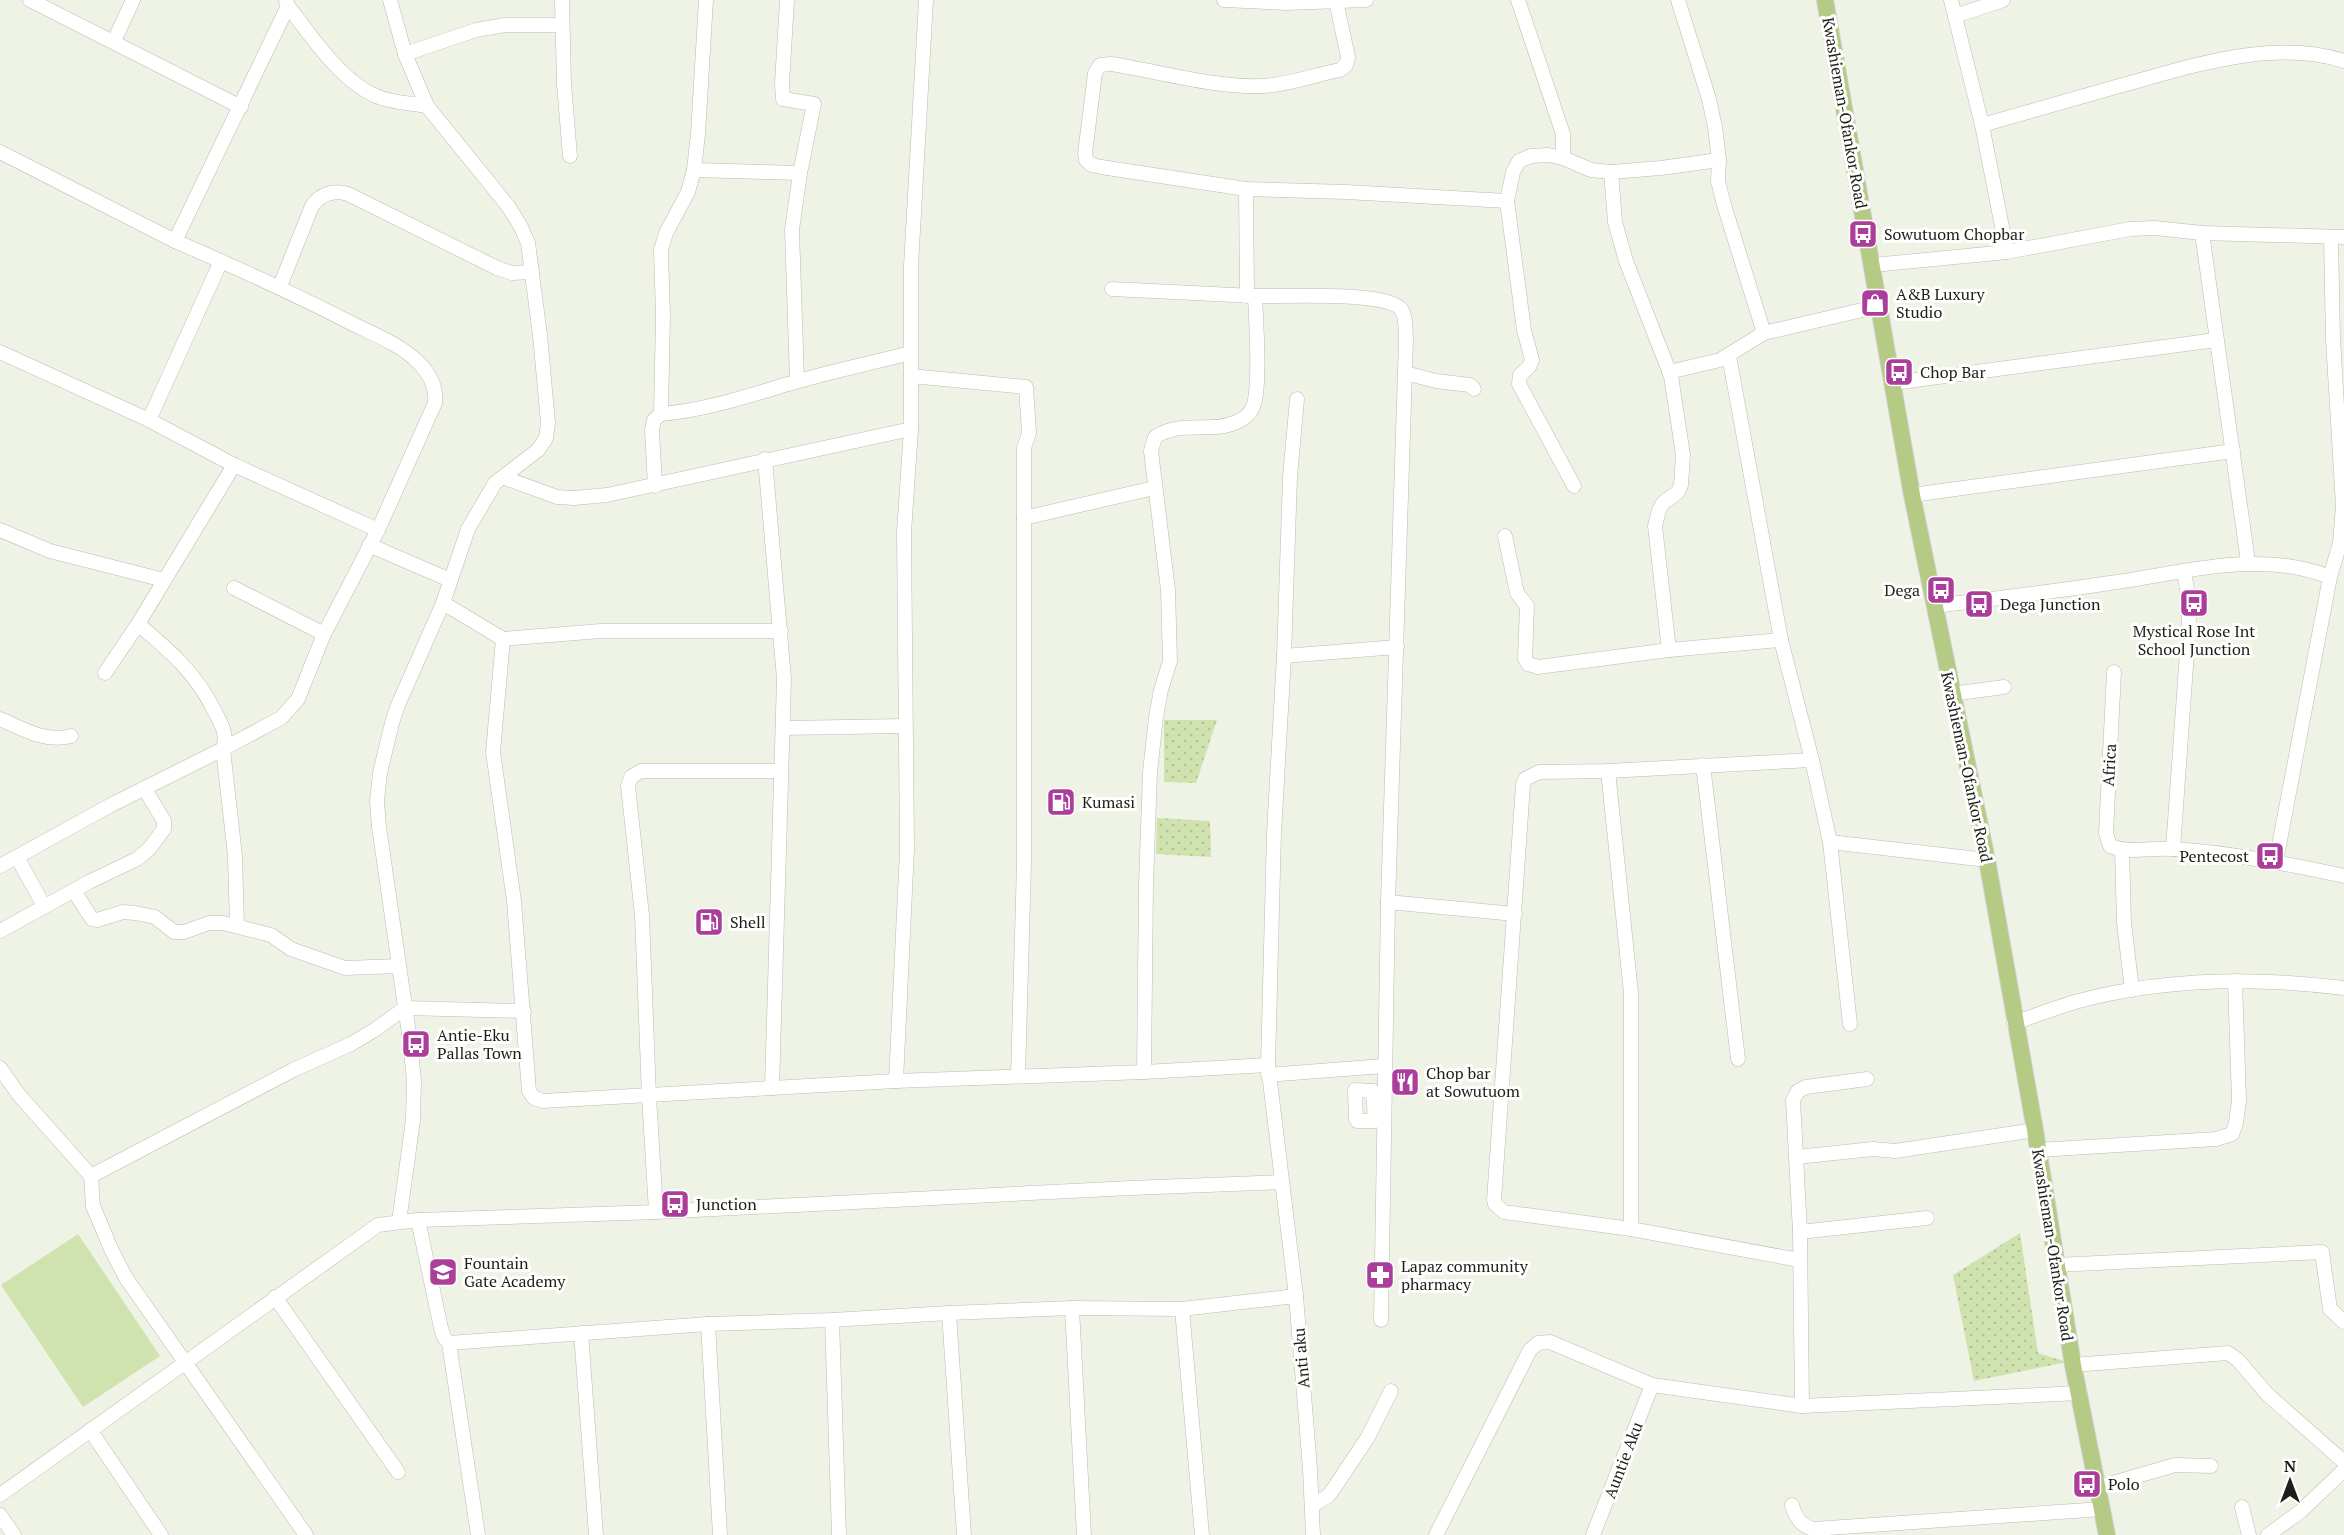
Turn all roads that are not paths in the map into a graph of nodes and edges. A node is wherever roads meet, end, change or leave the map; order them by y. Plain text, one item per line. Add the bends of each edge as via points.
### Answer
1 (30, 0) edge
2 (133, 0) edge
3 (390, 0) edge
4 (562, 0) edge
5 (706, 0) edge
6 (787, 0) edge
7 (926, 0) edge
8 (1224, 0) edge
9 (1366, 0) edge
10 (1518, 0) edge
11 (1678, 0) edge
12 (1825, 0) edge
13 (1951, 0) edge
14 (2003, 0) edge
15 (1327, 1) edge
16 (287, 3) edge
17 (1955, 16) junction
18 (561, 25) junction
19 (114, 41) junction
20 (405, 54) junction
21 (2344, 61) edge
22 (427, 106) junction
23 (241, 107) junction
24 (1982, 125) junction
25 (0, 152) edge
26 (570, 156) dead end
27 (1563, 158) junction
28 (1719, 160) junction
29 (694, 170) junction
30 (1611, 172) junction
31 (800, 173) junction
32 (1246, 189) junction
33 (1507, 201) junction
34 (2202, 232) junction
35 (2338, 238) edge
36 (175, 241) junction
37 (2007, 252) junction
38 (221, 261) junction
39 (1873, 265) junction
40 (532, 272) junction
41 (280, 286) junction
42 (1112, 289) dead end
43 (1251, 296) junction
44 (1879, 306) junction
45 (1764, 333) junction
46 (2216, 340) junction
47 (910, 353) junction
48 (1, 355) edge
49 (1729, 356) junction
50 (1669, 372) junction
51 (1405, 373) junction
52 (911, 376) junction
53 (797, 381) junction
54 (1893, 383) junction
55 (1474, 389) dead end
56 (1297, 399) dead end
57 (662, 414) junction
58 (149, 420) junction
59 (911, 429) junction
60 (2233, 451) junction
61 (765, 459) junction
62 (234, 465) junction
63 (2343, 470) edge
64 (505, 478) junction
65 (655, 486) junction
66 (1574, 486) dead end
67 (1154, 488) junction
68 (1912, 495) junction
69 (1024, 518) junction
70 (0, 530) edge
71 (378, 530) junction
72 (1504, 536) dead end
73 (369, 545) junction
74 (2248, 562) junction
75 (2184, 572) junction
76 (2330, 577) junction
77 (164, 580) junction
78 (450, 580) junction
79 (234, 588) dead end
80 (443, 603) junction
81 (1934, 606) junction
82 (138, 624) junction
83 (781, 631) junction
84 (324, 634) junction
85 (503, 639) junction
86 (1781, 640) junction
87 (1398, 647) junction
88 (1669, 650) junction
89 (1284, 656) junction
90 (2114, 672) dead end
91 (105, 673) dead end
92 (2004, 687) dead end
93 (1952, 694) junction
94 (0, 719) edge
95 (904, 726) junction
96 (783, 728) junction
97 (72, 736) dead end
98 (224, 749) junction
99 (1812, 760) junction
100 (1703, 765) junction
101 (782, 771) junction
102 (1608, 771) junction
103 (144, 789) junction
104 (1830, 842) junction
105 (2173, 849) junction
106 (2122, 850) junction
107 (17, 857) junction
108 (1987, 860) junction
109 (2276, 861) junction
110 (0, 866) edge
111 (2344, 876) edge
112 (74, 891) junction
113 (1388, 902) junction
114 (44, 906) junction
115 (1515, 914) junction
116 (237, 926) junction
117 (0, 931) edge
118 (399, 966) junction
119 (2235, 981) junction
120 (2344, 988) edge
121 (2132, 990) junction
122 (405, 1008) junction
123 (524, 1011) junction
124 (2014, 1023) junction
125 (1850, 1024) dead end
126 (1738, 1059) dead end
127 (1384, 1066) junction
128 (0, 1068) edge
129 (1268, 1070) junction
130 (1143, 1072) junction
131 (1018, 1076) junction
132 (1867, 1079) dead end
133 (896, 1081) junction
134 (772, 1088) junction
135 (649, 1096) junction
136 (2035, 1130) junction
137 (2037, 1150) junction
138 (1797, 1157) junction
139 (91, 1176) junction
140 (1282, 1182) junction
141 (656, 1212) junction
142 (1927, 1218) dead end
143 (418, 1220) junction
144 (399, 1222) junction
145 (1630, 1229) junction
146 (1800, 1232) junction
147 (1799, 1260) junction
148 (2056, 1265) junction
149 (1296, 1296) junction
150 (275, 1297) junction
151 (1072, 1308) junction
152 (1182, 1309) junction
153 (949, 1313) junction
154 (832, 1320) junction
155 (1381, 1320) dead end
156 (2344, 1322) edge
157 (708, 1324) junction
158 (581, 1333) junction
159 (449, 1343) junction
160 (187, 1362) junction
161 (2073, 1365) junction
162 (1652, 1385) junction
163 (1391, 1391) dead end
164 (2080, 1393) junction
165 (1802, 1406) junction
166 (90, 1430) junction
167 (2344, 1462) edge
168 (2211, 1466) dead end
169 (2344, 1470) edge
170 (398, 1472) dead end
171 (2099, 1487) junction
172 (0, 1496) edge
173 (1792, 1505) dead end
174 (1312, 1506) junction
175 (2242, 1508) dead end
176 (2102, 1509) junction
177 (0, 1515) edge
178 (14, 1535) edge
179 (161, 1535) edge
180 (306, 1535) edge
181 (478, 1535) edge
182 (596, 1535) edge
183 (720, 1535) edge
184 (839, 1535) edge
185 (964, 1535) edge
186 (1084, 1535) edge
187 (1202, 1535) edge
188 (1313, 1535) edge
189 (1436, 1535) edge
190 (1595, 1535) edge
191 (2107, 1535) edge
192 (2249, 1535) edge
193 (2268, 1535) edge

1 - 19 street
2 - 19 street
3 - 20 street
4 - 18 street
5 - 29 street
6 - 31 street via 783,99 814,104
7 - 47 street
8 - 15 street
9 - 15 street
10 - 27 street via 1563,134
11 - 28 street via 1709,99
12 - 39 main road, Kwashieman-Ofankor Road
13 - 17 street
14 - 17 street
15 - 32 street via 1348,57 1340,70 1263,86 1235,85 1111,64 1097,68 1085,153 1092,165
16 - 22 street via 315,41 360,87 377,97
16 - 23 street
17 - 24 street
18 - 20 street via 486,28
18 - 26 street
19 - 23 street
20 - 22 street
21 - 24 street via 2301,53 2241,57 2186,68
22 - 40 street via 521,226
23 - 36 street
24 - 37 street
25 - 36 street
27 - 30 street via 1591,170
27 - 33 street via 1536,155 1519,161
28 - 30 street
28 - 45 street via 1718,181 1724,205
29 - 31 street
29 - 57 street via 661,250
30 - 50 street via 1616,222 1626,261
31 - 53 street via 792,230
32 - 33 street
32 - 43 street
33 - 66 street via 1524,330 1532,360 1520,375 1519,384
34 - 35 street
34 - 37 street via 2130,229
34 - 46 street
35 - 63 street via 2331,308
36 - 38 street
37 - 39 street
38 - 41 street
38 - 58 street
39 - 44 main road, Kwashieman-Ofankor Road
40 - 41 street via 512,273 498,268 348,194 332,192 312,206
40 - 64 street via 548,423 546,438 538,450
41 - 71 street via 398,347 416,360 433,384 435,403
42 - 43 street
43 - 51 street via 1334,296 1395,305 1404,314
43 - 67 street via 1256,388 1253,409 1233,424 1168,429 1155,437 1151,451
44 - 45 street
44 - 54 main road, Kwashieman-Ofankor Road
45 - 49 street
46 - 54 street
46 - 60 street
47 - 52 street
47 - 53 street
48 - 58 street
49 - 50 street
49 - 86 street
50 - 88 street via 1684,466 1682,485 1659,510 1655,526
51 - 55 street
51 - 87 street
52 - 59 street
52 - 69 street via 1026,387 1029,433 1024,447
53 - 57 street via 722,404
54 - 68 main road, Kwashieman-Ofankor Road
56 - 89 street, Anti aku via 1290,477
57 - 65 street via 654,420 652,430
58 - 62 street
59 - 61 street
59 - 95 street via 904,532
60 - 68 street
60 - 74 street
61 - 65 street
61 - 83 street
62 - 71 street
62 - 77 street
63 - 76 street via 2343,525
64 - 65 street via 557,497 574,498
64 - 78 street via 495,483 472,521
67 - 69 street
67 - 130 street via 1168,590 1170,661 1155,717 1150,772
68 - 81 main road, Kwashieman-Ofankor Road
69 - 131 street via 1024,864
70 - 77 street via 50,551
71 - 73 street
72 - 88 street via 1517,593 1527,606 1528,664 1538,667
73 - 78 street
73 - 84 street
74 - 75 street
74 - 76 street via 2295,565
75 - 81 street
75 - 105 street via 2189,624
76 - 109 street
77 - 82 street
78 - 80 street
79 - 84 street
80 - 85 street
80 - 118 street via 398,705 380,773 379,827
81 - 93 main road, Kwashieman-Ofankor Road
82 - 91 street
82 - 98 street via 186,667 203,688 225,730
83 - 85 street via 633,630
83 - 96 street
84 - 98 street via 291,709
85 - 123 street via 493,752 514,902
86 - 88 street
86 - 99 street
87 - 89 street
87 - 113 street
89 - 129 street, Anti aku via 1274,833
90 - 106 street, Africa via 2106,833 2110,846
92 - 93 street
93 - 108 main road, Kwashieman-Ofankor Road
94 - 97 street via 42,737
95 - 96 street
95 - 133 street via 907,849
96 - 101 street
98 - 103 street
98 - 116 street via 235,856
99 - 100 street
99 - 104 street
100 - 102 street
100 - 126 street
101 - 134 street
101 - 135 street via 641,771 631,777 628,786 642,915
102 - 115 street via 1539,772 1526,779
102 - 145 street via 1632,1008
103 - 107 street
103 - 112 street via 164,821 159,837 137,859
104 - 108 street
104 - 125 street
105 - 106 street
105 - 109 street
106 - 121 street via 2124,923
107 - 110 street
107 - 114 street
108 - 124 main road, Kwashieman-Ofankor Road
109 - 111 street
112 - 114 street
112 - 116 street via 92,919 135,913 155,917 174,932 209,923
113 - 115 street
113 - 127 street
114 - 117 street
115 - 145 street via 1495,1204 1504,1212
116 - 118 street via 271,934 291,949 345,968
118 - 122 street
119 - 120 street
119 - 121 street
119 - 137 street via 2239,1100 2232,1134 2216,1139
121 - 124 street via 2075,1002
122 - 123 street
122 - 139 street via 351,1044 293,1070
122 - 144 street via 414,1081 413,1120
123 - 135 street via 529,1091 534,1098 543,1101
124 - 136 main road, Kwashieman-Ofankor Road
127 - 129 street
127 - 155 street
128 - 139 street
129 - 130 street
129 - 140 street, Anti aku
130 - 131 street
131 - 133 street
132 - 138 street via 1806,1087 1798,1092 1793,1100
133 - 134 street
134 - 135 street
135 - 141 street
136 - 137 main road, Kwashieman-Ofankor Road
136 - 138 street via 1895,1151 1873,1149
137 - 148 main road, Kwashieman-Ofankor Road
138 - 146 street
139 - 160 street via 93,1206 111,1249 126,1278
140 - 141 street
140 - 149 street, Anti aku
141 - 143 street
142 - 146 street
143 - 144 street
143 - 159 street via 441,1328
144 - 150 street via 378,1225
145 - 147 street
146 - 147 street
147 - 165 street
148 - 156 street via 2322,1252 2330,1309
148 - 161 main road, Kwashieman-Ofankor Road
149 - 152 street
149 - 174 street, Anti aku
150 - 160 street
150 - 170 street
151 - 152 street
151 - 153 street
151 - 186 street
152 - 187 street
153 - 154 street
153 - 185 street
154 - 157 street
154 - 184 street
157 - 158 street
157 - 183 street
158 - 159 street
158 - 182 street
159 - 181 street
160 - 166 street
160 - 180 street
161 - 164 main road, Kwashieman-Ofankor Road
161 - 167 street via 2228,1353 2267,1394
162 - 165 street
162 - 189 street via 1550,1342 1538,1343 1530,1350
162 - 190 street, Auntie Aku
163 - 174 street via 1368,1437 1334,1488
164 - 165 street
164 - 171 main road, Kwashieman-Ofankor Road
166 - 172 street
166 - 179 street
168 - 171 street via 2175,1465
169 - 193 street via 2301,1511
171 - 176 main road, Kwashieman-Ofankor Road
173 - 176 street via 1806,1527 1814,1529
174 - 188 street, Anti aku
175 - 192 street
176 - 191 main road, Kwashieman-Ofankor Road
177 - 178 street

